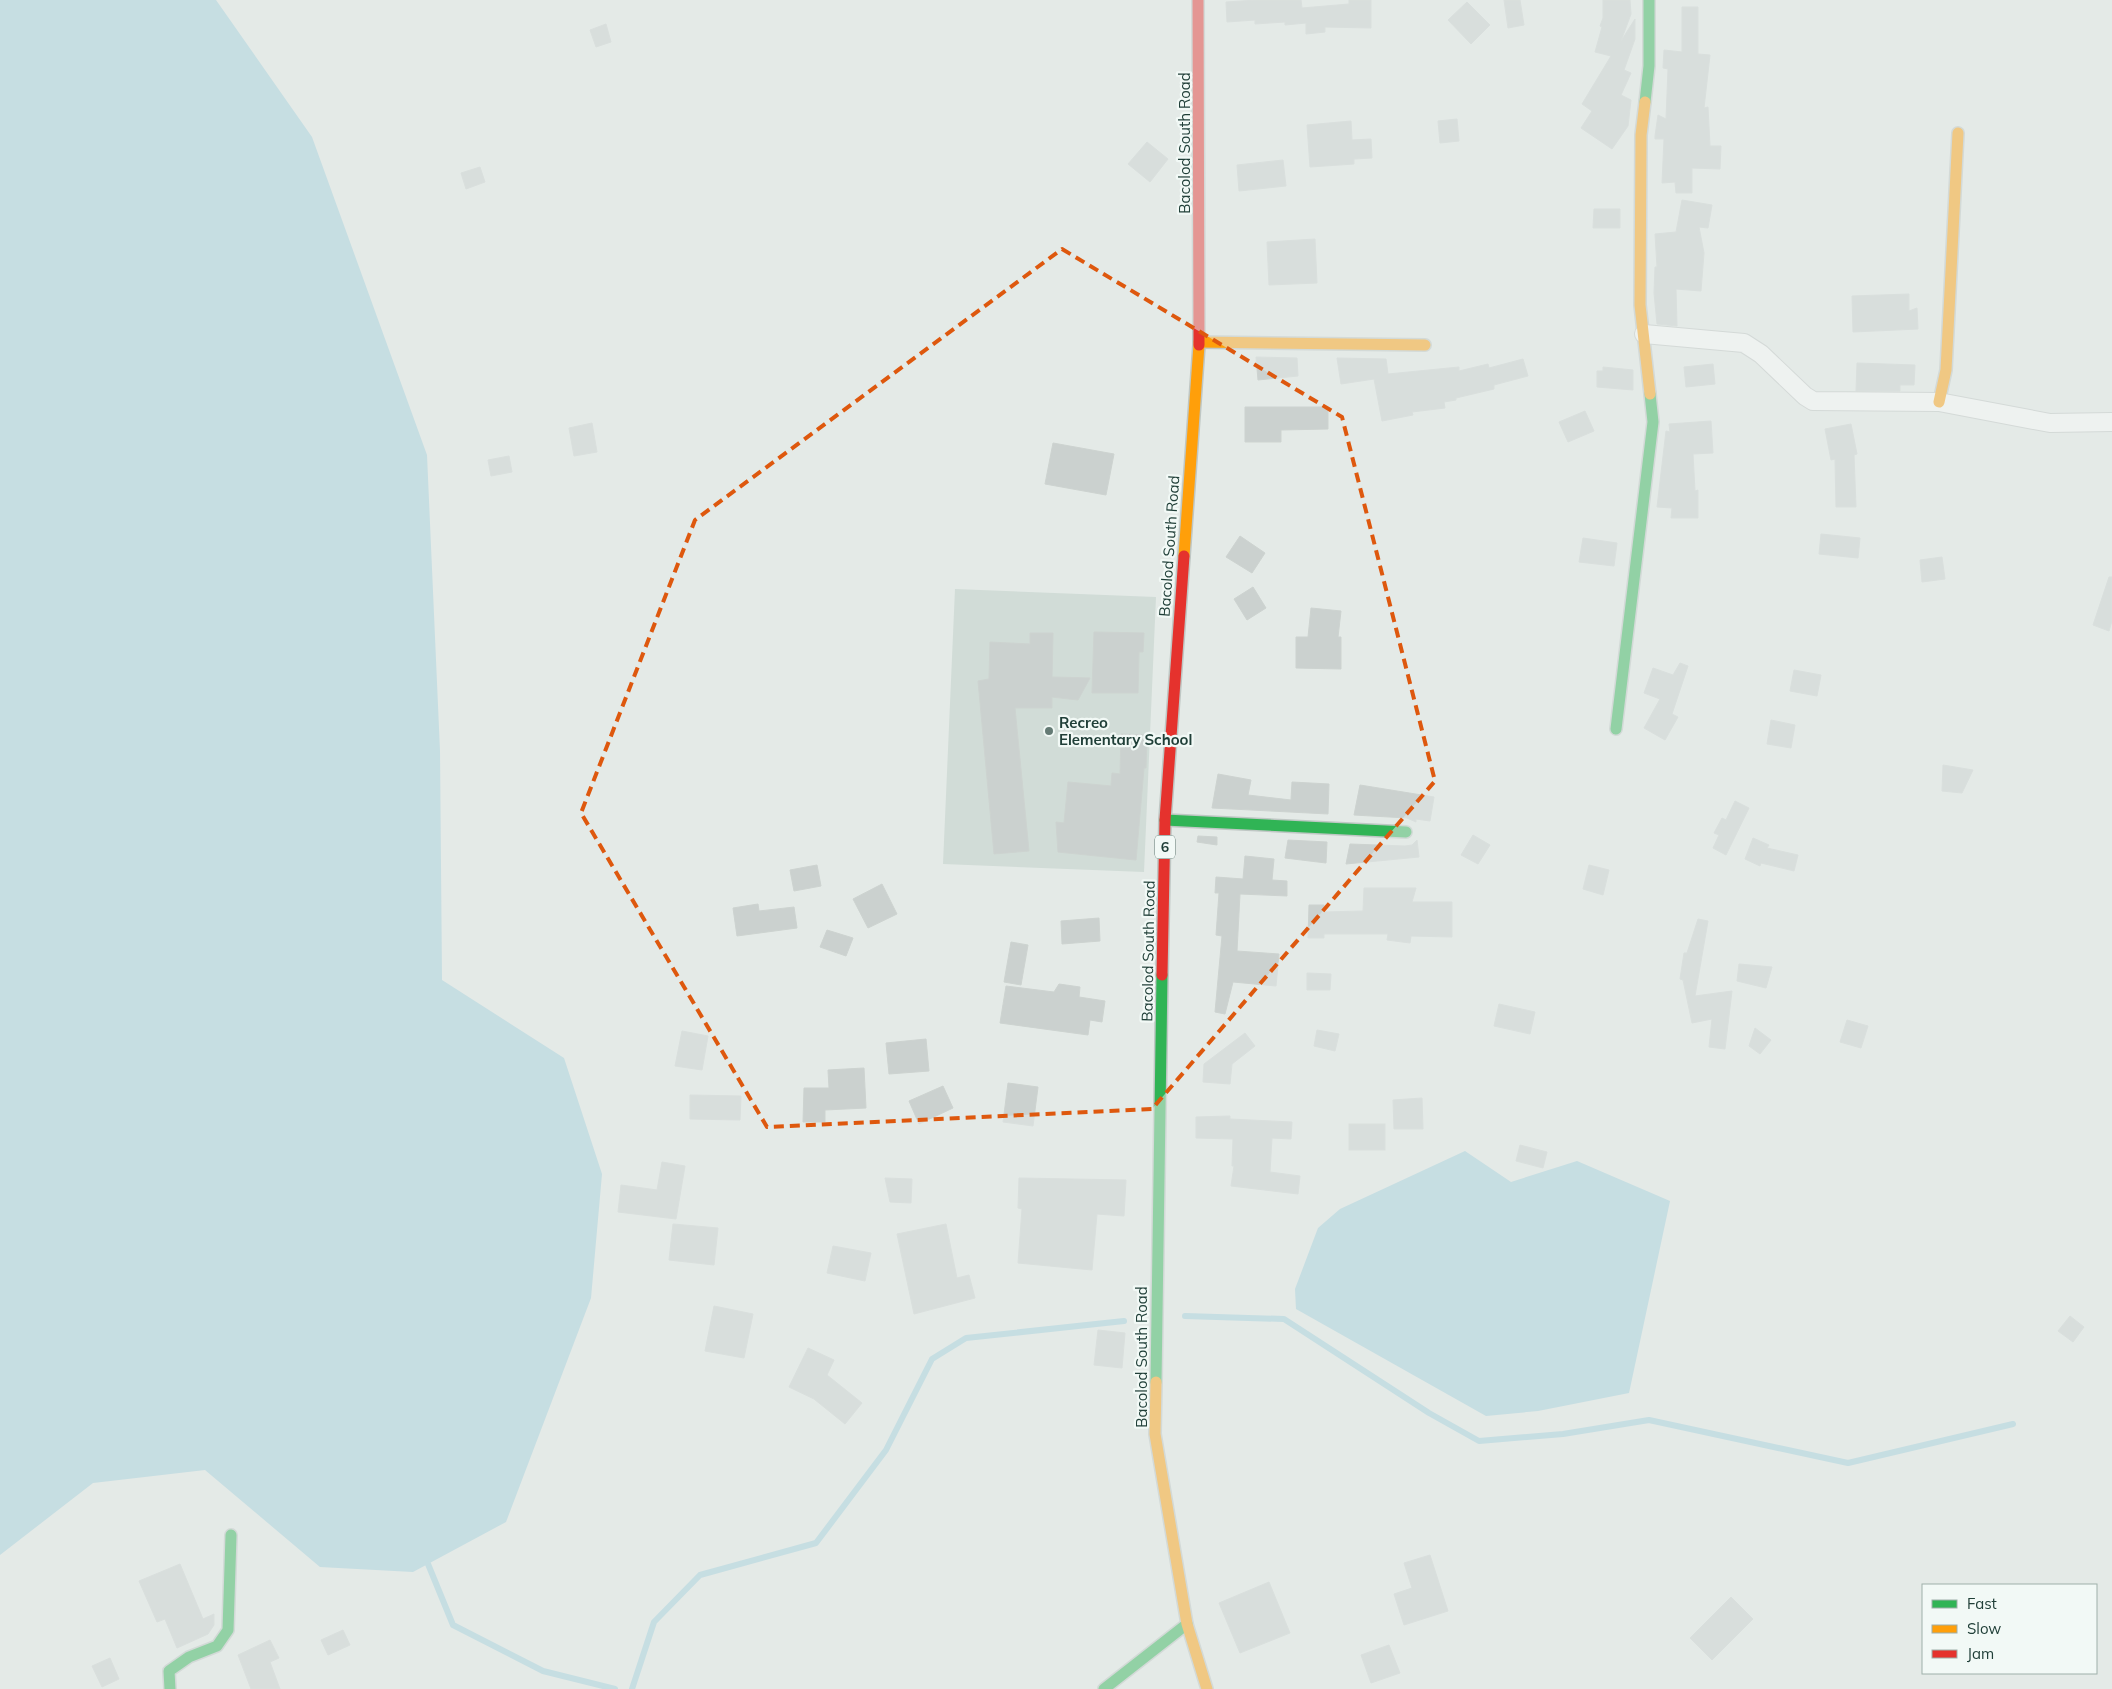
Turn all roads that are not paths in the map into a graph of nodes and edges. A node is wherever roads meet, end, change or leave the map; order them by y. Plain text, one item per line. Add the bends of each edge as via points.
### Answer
1 (1198, 0) edge
2 (1649, 0) edge
3 (1958, 133) dead end
4 (1644, 334) junction
5 (1199, 342) junction
6 (1425, 345) dead end
7 (1939, 402) junction
8 (2112, 422) edge
9 (1616, 729) dead end
10 (1165, 820) junction
11 (1406, 832) dead end
12 (231, 1535) dead end
13 (1187, 1624) junction
14 (170, 1689) edge
15 (1104, 1689) edge
16 (1207, 1689) edge

1 - 5 main road, Bacolod South Road / 6
2 - 4 main road via 1649,66 1641,135 1640,305
3 - 7 main road via 1946,370
4 - 7 street via 1744,343 1761,354 1804,396 1814,401
4 - 9 main road via 1654,422
5 - 6 main road
5 - 10 main road, Bacolod South Road / 6
7 - 8 street via 2050,423
10 - 11 main road
10 - 13 main road, Bacolod South Road / 6 via 1155,1434
12 - 14 main road via 228,1630 217,1646 189,1657 169,1671
13 - 15 main road
13 - 16 main road, Bacolod South Road / 6

